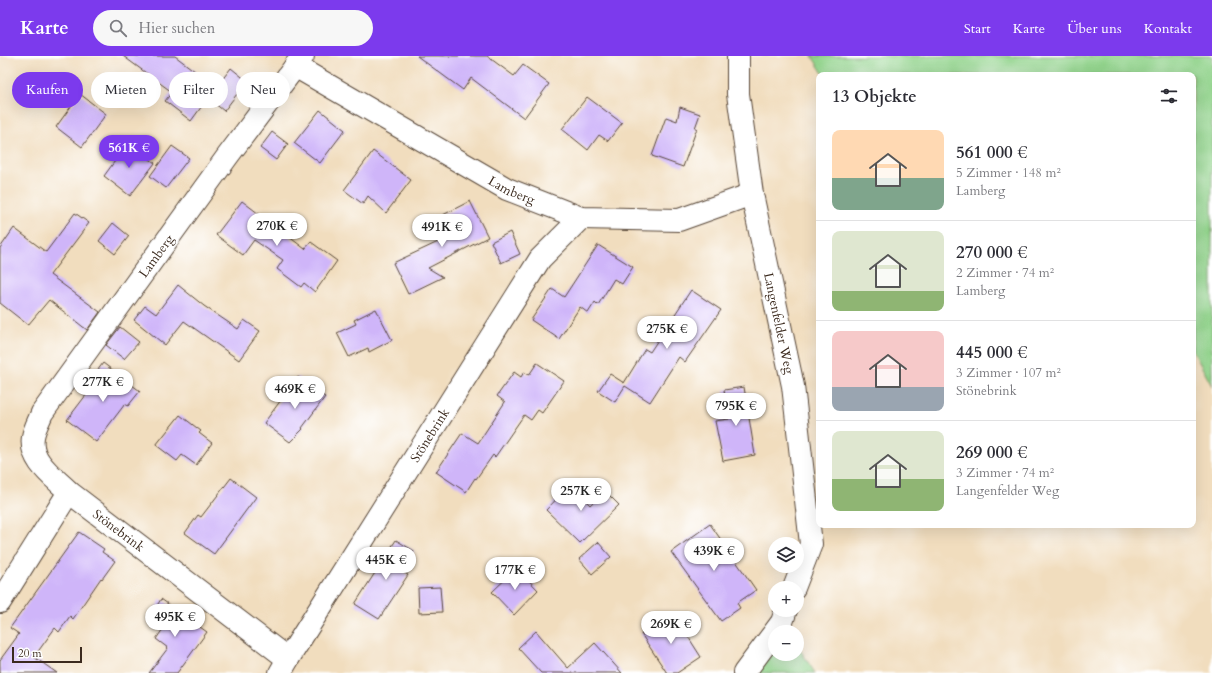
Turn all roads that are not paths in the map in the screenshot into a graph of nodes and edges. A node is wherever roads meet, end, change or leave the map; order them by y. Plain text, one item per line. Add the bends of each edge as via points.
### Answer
1 (738, 56) edge
2 (299, 61) edge
3 (752, 194) junction
4 (581, 218) junction
5 (34, 452) joint
6 (69, 492) junction
7 (797, 581) edge
8 (0, 602) edge
9 (784, 617) edge
10 (284, 666) edge
11 (744, 673) edge

1 - 3 street, Langenfelder Weg via 738,94
2 - 4 street, Lamberg via 507,189
2 - 5 street, Lamberg via 42,413 33,437
3 - 4 street, Lamberg via 679,220
3 - 7 street, Langenfelder Weg via 793,386 811,544
4 - 10 street, Stönebrink via 540,259
5 - 6 street, Stönebrink via 39,463
6 - 8 street
6 - 10 street, Stönebrink
9 - 11 street

